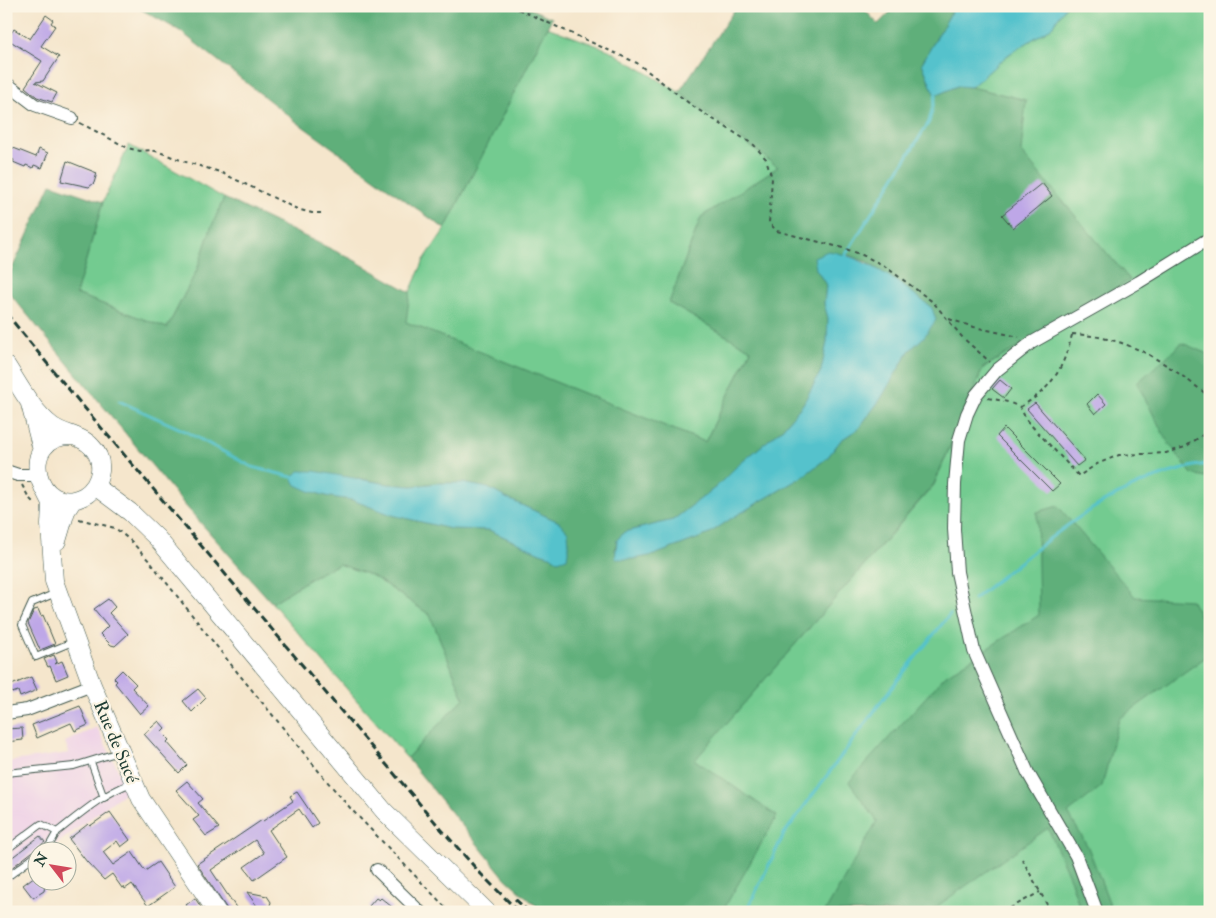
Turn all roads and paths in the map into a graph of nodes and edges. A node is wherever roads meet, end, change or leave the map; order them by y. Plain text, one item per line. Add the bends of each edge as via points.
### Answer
1 (511, 6) edge
2 (6, 83) edge
3 (72, 118) joint
4 (322, 213) dead end
5 (1210, 238) edge
6 (947, 318) junction
7 (1067, 322) junction
8 (1072, 334) junction
9 (1036, 340) junction
10 (6, 364) edge
11 (997, 370) junction
12 (976, 395) junction
13 (1210, 397) edge
14 (29, 401) junction
15 (1020, 407) junction
16 (1210, 430) edge
17 (72, 436) junction
18 (42, 450) junction
19 (12, 473) edge
20 (40, 481) junction
21 (95, 486) junction
22 (72, 500) junction
23 (64, 516) junction
24 (53, 555) junction
25 (57, 593) junction
26 (76, 641) junction
27 (92, 685) junction
28 (6, 713) edge
29 (120, 752) junction
30 (91, 762) junction
31 (6, 773) edge
32 (133, 782) junction
33 (104, 798) junction
34 (57, 832) junction
35 (52, 840) edge
36 (6, 850) edge
37 (1022, 859) dead end
38 (28, 862) edge
39 (377, 870) dead end
40 (6, 878) edge
41 (1040, 892) junction
42 (1050, 911) edge
43 (217, 912) edge
44 (420, 912) edge
45 (450, 912) edge
46 (487, 912) edge
47 (1003, 912) edge
48 (1046, 912) edge
49 (1096, 912) edge

1 - 6 path via 637,63 694,107 754,145 766,159 772,178 769,223 777,231 855,252 883,266 933,302
2 - 3 street via 34,105
3 - 4 path via 128,148 159,152 220,172 297,209
5 - 7 street
6 - 9 path via 974,328
6 - 11 path via 962,338
7 - 8 path
7 - 9 street
8 - 13 path via 1117,341 1145,352
8 - 15 path via 1058,373 1044,389
9 - 11 street
10 - 14 main road
11 - 12 street
12 - 15 path
12 - 49 street via 959,440 955,484 957,572 965,614 974,651 1028,773 1076,856
14 - 17 main road via 51,425
14 - 18 main road
15 - 16 path via 1027,421 1079,476 1120,455 1166,453 1185,447
17 - 18 main road via 57,438
17 - 21 main road via 88,443 96,452 100,469
18 - 20 main road via 37,462
19 - 20 street
20 - 22 main road via 53,496
20 - 24 main road, Rue de Sucé via 50,503
21 - 22 main road
21 - 46 main road via 130,512 157,538 384,811
22 - 23 main road, Rue de Sucé
23 - 24 main road, Rue de Sucé
23 - 45 path via 107,525 131,541 326,780
24 - 25 main road, Rue de Sucé
25 - 26 main road, Rue de Sucé
25 - 26 lane via 32,603 22,625 36,657
26 - 27 main road, Rue de Sucé
27 - 28 street via 27,710
27 - 29 main road, Rue de Sucé
29 - 30 lane
29 - 32 main road, Rue de Sucé
30 - 31 lane
30 - 33 lane
32 - 33 lane
32 - 43 main road, Rue de Sucé via 150,814
33 - 34 lane
34 - 35 lane
34 - 36 lane via 41,824
37 - 41 path
38 - 40 lane
39 - 44 street
41 - 42 path
41 - 47 path
42 - 48 path

